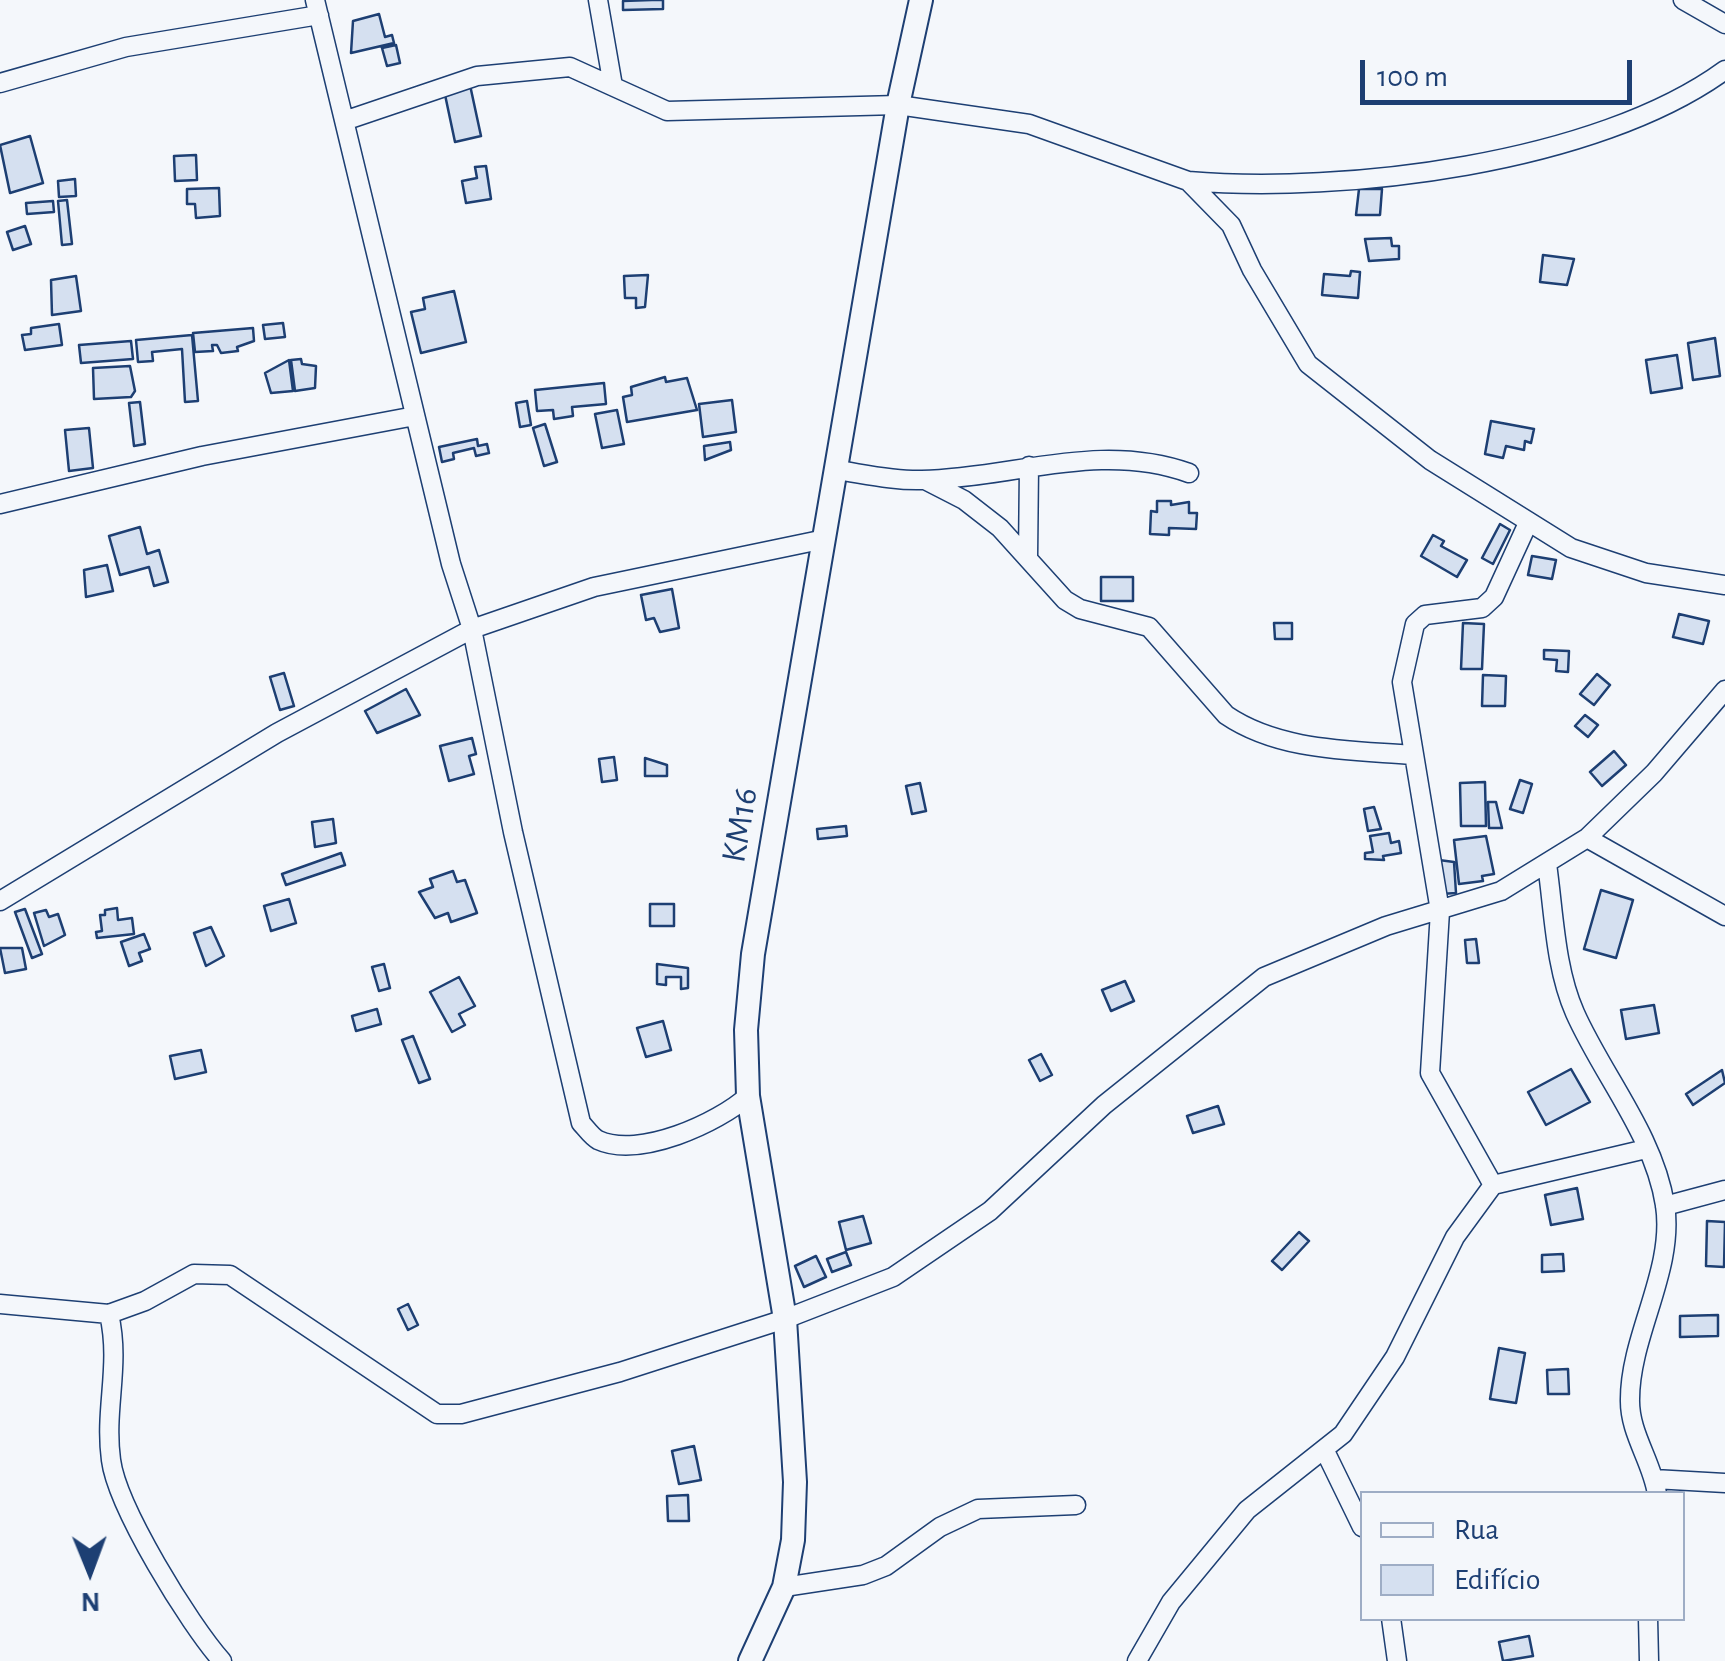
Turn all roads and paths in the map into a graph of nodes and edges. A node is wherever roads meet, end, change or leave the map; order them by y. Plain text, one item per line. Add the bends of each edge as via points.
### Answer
1 (598, 0) edge
2 (921, 0) edge
3 (1683, 0) edge
4 (317, 8) edge
5 (1725, 24) edge
6 (1725, 70) edge
7 (0, 83) edge
8 (612, 86) junction
9 (898, 105) junction
10 (347, 120) junction
11 (1188, 181) junction
12 (415, 416) junction
13 (1029, 466) junction
14 (837, 470) junction
15 (1190, 474) dead end
16 (924, 480) junction
17 (0, 504) edge
18 (1528, 523) junction
19 (825, 539) junction
20 (1028, 558) junction
21 (1725, 586) edge
22 (472, 629) junction
23 (1725, 690) edge
24 (1411, 755) junction
25 (1587, 838) junction
26 (1547, 864) junction
27 (0, 901) edge
28 (1440, 911) junction
29 (1725, 916) edge
30 (748, 1096) junction
31 (1646, 1149) junction
32 (1493, 1185) junction
33 (1725, 1190) edge
34 (1665, 1206) junction
35 (0, 1304) edge
36 (108, 1314) junction
37 (784, 1319) junction
38 (1326, 1451) junction
39 (1725, 1483) edge
40 (1656, 1486) edge
41 (1076, 1505) dead end
42 (1360, 1524) edge
43 (784, 1587) junction
44 (1391, 1621) edge
45 (1648, 1621) edge
46 (222, 1661) edge
47 (750, 1661) edge
48 (1137, 1661) edge
49 (1398, 1661) edge
50 (1650, 1661) edge

1 - 8 street
2 - 9 street, KM16
3 - 5 street
4 - 7 street via 126,47
4 - 10 street
6 - 11 street via 1624,126 1483,160 1278,186
8 - 9 street via 667,110
8 - 10 street via 570,67 515,70
9 - 11 street via 1029,124
9 - 14 street, KM16
10 - 12 street
11 - 18 street via 1231,225 1308,364 1430,460
12 - 17 street via 202,456
12 - 22 street
13 - 15 street via 1117,459
13 - 16 street
13 - 20 street
14 - 16 street
14 - 19 street, KM16
16 - 20 street via 964,500
18 - 21 street via 1610,564
18 - 24 street via 1494,597 1482,608 1425,615 1415,624 1402,682
19 - 22 street via 594,587
19 - 30 street, KM16 via 753,954
20 - 24 street via 1080,609 1150,627 1242,726 1312,746
22 - 27 street via 277,733
22 - 30 street via 581,1123 597,1140 636,1144 726,1116
23 - 25 street
24 - 28 street
25 - 26 street
25 - 29 street
26 - 28 street via 1501,891
26 - 31 street via 1568,994
28 - 32 street via 1430,1073
28 - 37 street via 1386,926 1264,978 1104,1105 944,1246 893,1277
30 - 37 street, KM16
31 - 32 street
31 - 34 street
32 - 38 street via 1455,1238 1394,1358
33 - 34 street
34 - 40 street via 1660,1262 1630,1397
35 - 36 street
36 - 37 street via 194,1274 230,1275 437,1414 461,1414 620,1372
36 - 46 street via 116,1345 110,1416 118,1491 186,1613
37 - 43 street, KM16 via 794,1482
38 - 42 street
38 - 48 street via 1247,1510 1171,1602
39 - 40 street
41 - 43 street via 978,1510 940,1527 886,1566
43 - 47 street, KM16
44 - 49 street
45 - 50 street

